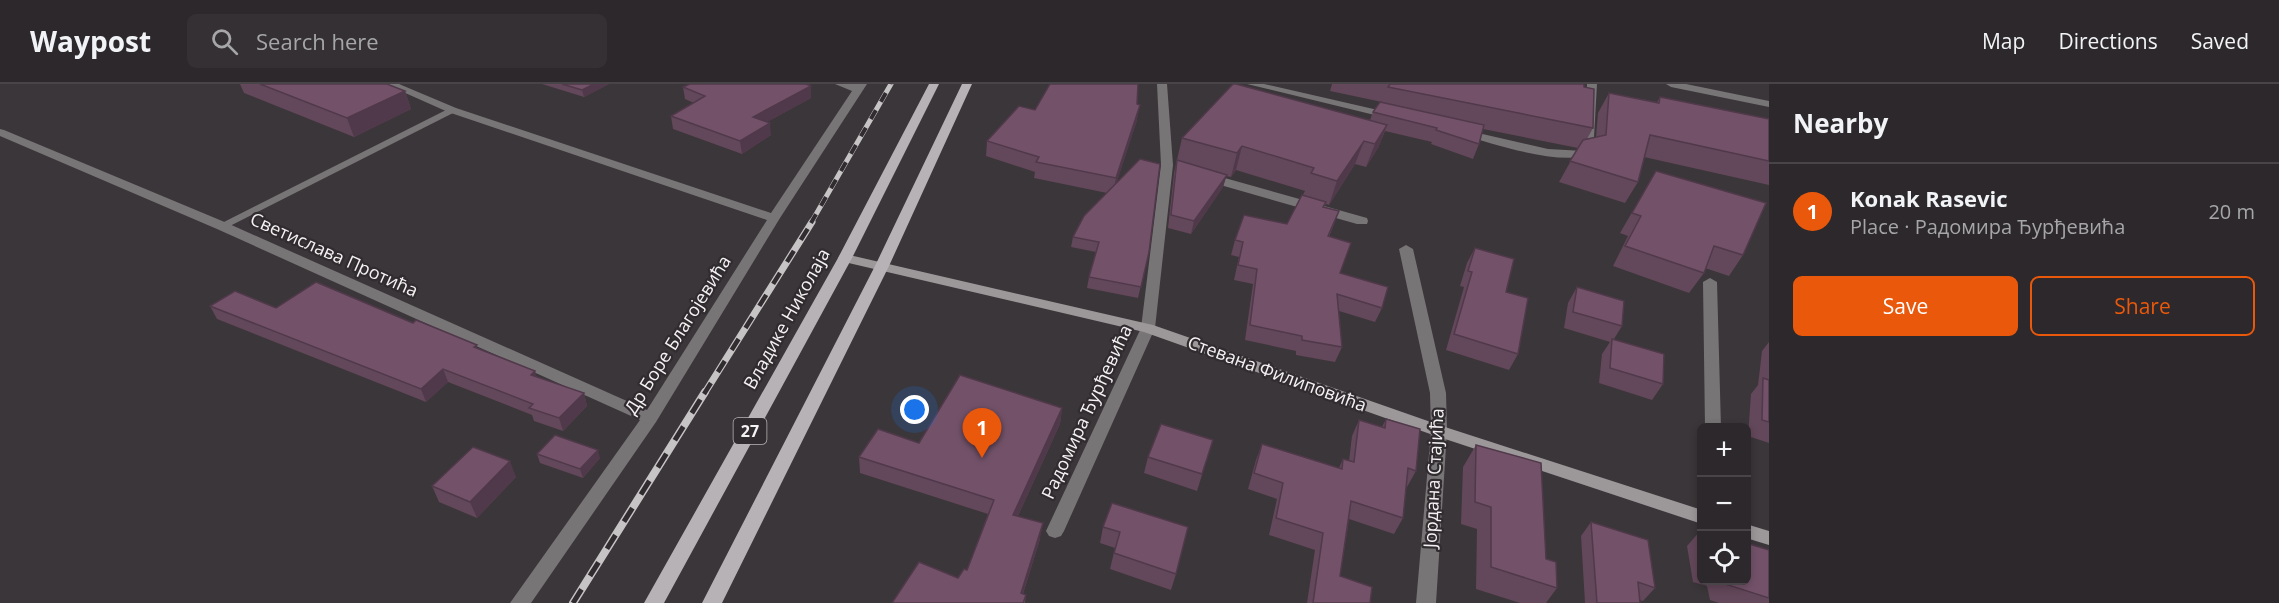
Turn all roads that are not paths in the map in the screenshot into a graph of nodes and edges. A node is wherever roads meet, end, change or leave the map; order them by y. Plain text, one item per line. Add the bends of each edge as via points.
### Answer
1 (390, 84) edge
2 (840, 84) edge
3 (934, 84) edge
4 (967, 84) edge
5 (1162, 84) edge
6 (1252, 84) edge
7 (1592, 84) edge
8 (1671, 84) edge
9 (861, 87) edge
10 (1769, 104) edge
11 (452, 110) junction
12 (1406, 119) edge
13 (1451, 130) edge
14 (0, 132) edge
15 (1178, 168) junction
16 (774, 218) junction
17 (1362, 221) dead end
18 (222, 226) junction
19 (1406, 249) dead end
20 (845, 258) junction
21 (882, 266) junction
22 (1710, 282) edge
23 (1148, 328) junction
24 (650, 418) junction
25 (1713, 423) edge
26 (1439, 431) junction
27 (1697, 516) edge
28 (1055, 531) dead end
29 (1751, 533) edge
30 (1769, 538) edge
31 (520, 603) edge
32 (654, 603) edge
33 (712, 603) edge
34 (1426, 603) edge

1 - 11 street
2 - 9 street
3 - 20 main road, Владике Николаја / 27
4 - 21 main road, 27
5 - 15 street, Радомира Ђурђевића
6 - 12 lane
7 - 13 lane via 1589,153 1583,156
8 - 10 street
9 - 16 street, Др Боре Благојевића
11 - 16 street
11 - 18 lane
14 - 18 street, Светислава Протића
15 - 17 street
15 - 23 street, Радомира Ђурђевића
16 - 24 street, Др Боре Благојевића
18 - 24 street, Светислава Протића
19 - 26 street, Јордана Стајића via 1438,393
20 - 21 street, Стевана Филиповића
20 - 32 main road, Владике Николаја / 27
21 - 23 street, Стевана Филиповића
21 - 33 main road, 27
22 - 25 street
23 - 26 street, Стевана Филиповића
23 - 28 street, Радомира Ђурђевића
24 - 31 street, Др Боре Благојевића
26 - 27 street, Стевана Филиповића
26 - 34 street, Јордана Стајића
29 - 30 street

